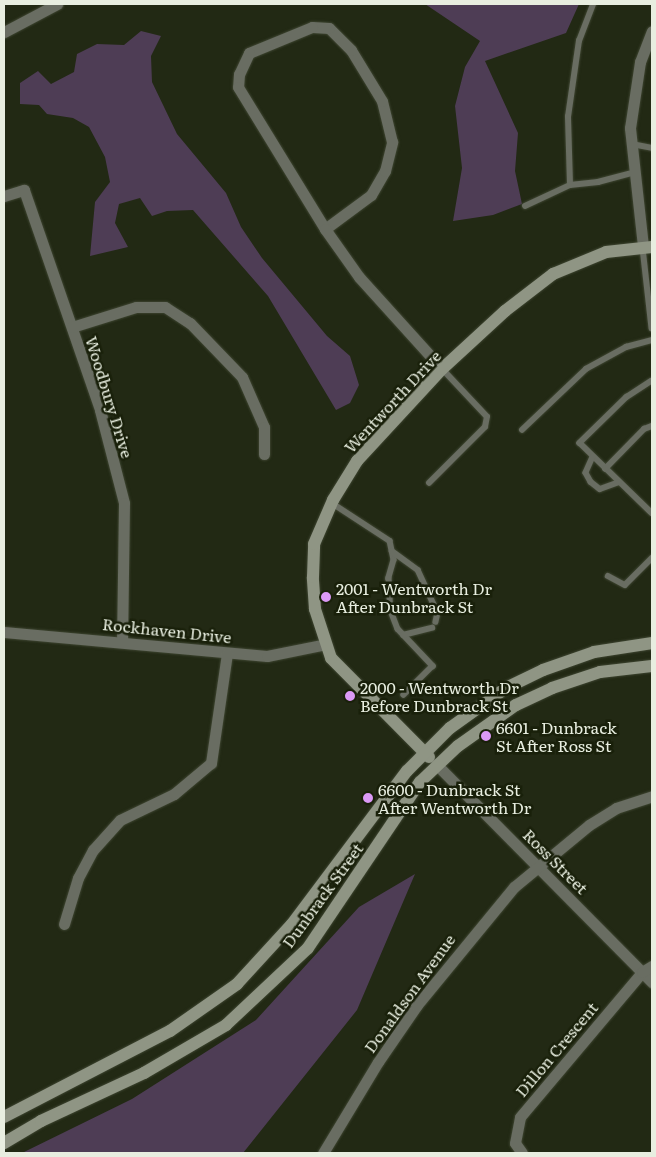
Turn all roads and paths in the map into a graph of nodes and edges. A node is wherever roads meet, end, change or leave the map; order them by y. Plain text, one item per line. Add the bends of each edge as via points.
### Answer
1 (57, 4) edge
2 (593, 4) edge
3 (652, 31) edge
4 (4, 32) edge
5 (649, 48) edge
6 (631, 144) junction
7 (652, 148) edge
8 (632, 173) junction
9 (570, 185) junction
10 (4, 196) edge
11 (525, 206) dead end
12 (325, 229) junction
13 (647, 246) edge
14 (72, 327) junction
15 (652, 328) edge
16 (652, 340) edge
17 (442, 370) junction
18 (652, 381) edge
19 (652, 426) edge
20 (522, 430) dead end
21 (264, 454) dead end
22 (592, 456) junction
23 (605, 468) junction
24 (619, 482) junction
25 (429, 483) dead end
26 (332, 503) junction
27 (652, 513) edge
28 (392, 551) junction
29 (652, 558) edge
30 (608, 576) dead end
31 (436, 622) dead end
32 (432, 628) dead end
33 (4, 632) edge
34 (403, 635) junction
35 (122, 641) junction
36 (652, 643) edge
37 (326, 644) junction
38 (227, 653) junction
39 (652, 666) edge
40 (404, 695) dead end
41 (424, 752) junction
42 (436, 764) junction
43 (652, 796) edge
44 (539, 866) junction
45 (64, 924) dead end
46 (652, 966) edge
47 (642, 972) junction
48 (652, 982) edge
49 (4, 1118) edge
50 (4, 1143) edge
51 (323, 1153) edge
52 (522, 1153) edge

1 - 4 street
2 - 9 lane via 579,41 568,117
3 - 5 street
5 - 6 street via 634,94
6 - 7 lane
6 - 8 street
8 - 9 lane
8 - 13 street
9 - 11 lane
10 - 14 street, Woodbury Drive via 24,190
12 - 12 street via 371,195 385,171 392,142 382,101 351,50 329,28 312,28 249,53 239,74 238,87
12 - 17 street via 359,277
13 - 15 lane
13 - 17 main road, Wentworth Drive via 606,252 553,274 505,311
14 - 21 street via 136,307 165,307 190,323 242,378 264,427
14 - 35 street, Woodbury Drive via 100,410 124,503
16 - 20 lane via 626,347 586,369
17 - 25 lane via 487,417 485,427
17 - 26 main road, Wentworth Drive via 357,460
18 - 22 lane via 627,397 580,443
19 - 23 lane via 644,429
22 - 23 lane
22 - 24 lane via 586,473 591,482 600,489
23 - 24 lane
24 - 27 lane
26 - 28 lane via 390,541
26 - 37 main road, Wentworth Drive via 314,544 315,609
28 - 31 lane via 418,570 438,613
28 - 34 lane via 390,611
29 - 30 lane via 625,585
32 - 34 lane
33 - 35 street, Rockhaven Drive
34 - 40 lane via 433,666
35 - 38 street, Rockhaven Drive
36 - 41 main road, Dunbrack Street via 594,652 543,670 506,688 450,728
37 - 38 street, Rockhaven Drive via 267,656
37 - 41 main road, Wentworth Drive via 331,658 354,684
38 - 45 street via 211,763 174,794 120,820 93,850 78,878
39 - 42 main road, Dunbrack Street via 600,672 552,688 516,705
41 - 42 main road, Wentworth Drive
41 - 49 main road, Dunbrack Street via 292,924 237,984 170,1031
42 - 44 street, Ross Street
42 - 50 main road, Dunbrack Street via 308,948 226,1025 144,1074 41,1121
43 - 44 street, Donaldson Avenue via 616,808 589,825
44 - 47 street, Ross Street
44 - 51 street, Donaldson Avenue via 514,887 417,1005
46 - 47 street, Dillon Crescent
47 - 48 street, Ross Street
47 - 52 street, Dillon Crescent via 520,1116 515,1142

